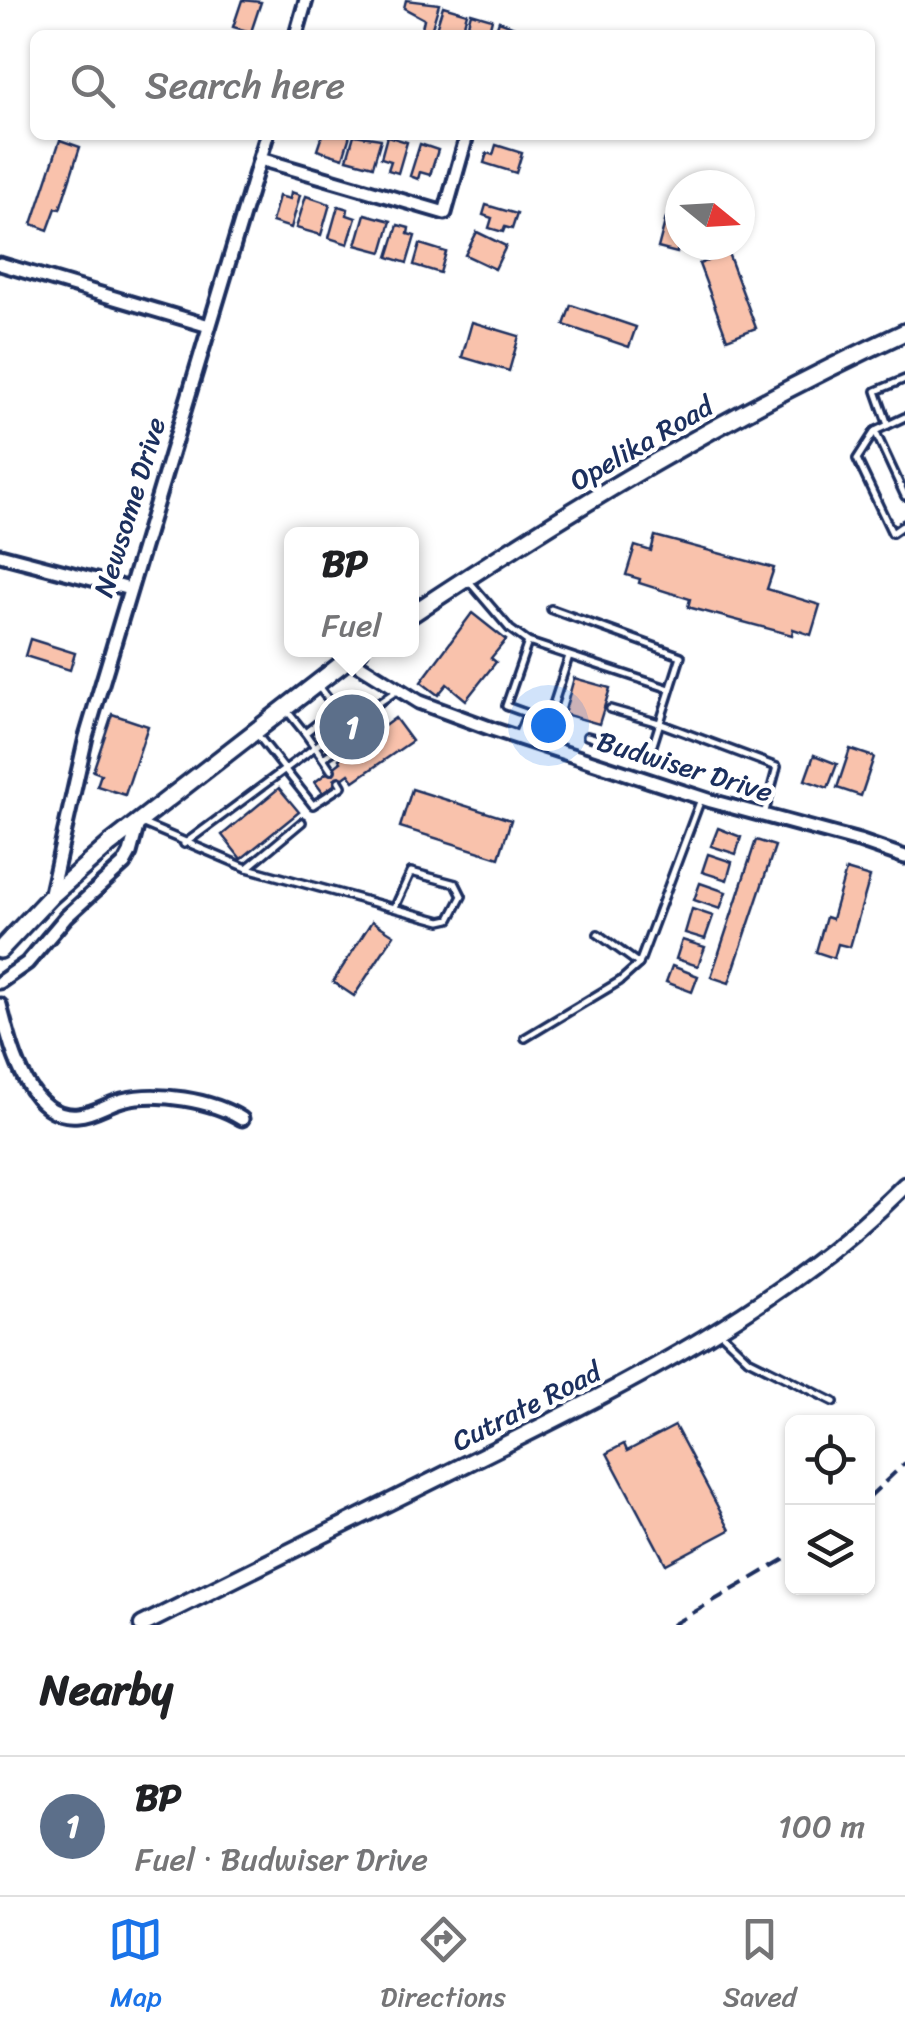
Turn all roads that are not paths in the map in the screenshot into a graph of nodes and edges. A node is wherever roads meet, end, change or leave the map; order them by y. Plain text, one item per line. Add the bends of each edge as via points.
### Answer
1 (306, 0) edge
2 (297, 30) edge
3 (266, 140) edge
4 (466, 140) edge
5 (260, 159) junction
6 (0, 264) edge
7 (209, 326) junction
8 (905, 332) edge
9 (905, 379) edge
10 (905, 417) edge
11 (888, 425) junction
12 (875, 431) junction
13 (905, 496) edge
14 (905, 524) edge
15 (0, 556) edge
16 (467, 578) junction
17 (130, 590) junction
18 (419, 609) edge
19 (551, 609) dead end
20 (528, 642) junction
21 (570, 656) junction
22 (350, 657) edge
23 (358, 657) edge
24 (315, 682) junction
25 (670, 689) junction
26 (398, 690) junction
27 (284, 706) junction
28 (336, 709) junction
29 (610, 709) dead end
30 (368, 710) junction
31 (527, 714) junction
32 (357, 716) dead end
33 (660, 723) junction
34 (338, 729) dead end
35 (366, 729) dead end
36 (254, 730) junction
37 (305, 733) junction
38 (587, 736) dead end
39 (517, 738) junction
40 (347, 742) dead end
41 (315, 747) junction
42 (323, 758) junction
43 (285, 768) junction
44 (331, 770) dead end
45 (338, 781) dead end
46 (701, 798) junction
47 (763, 817) junction
48 (138, 822) junction
49 (302, 822) dead end
50 (184, 844) junction
51 (905, 857) edge
52 (247, 868) junction
53 (50, 896) junction
54 (395, 907) junction
55 (598, 934) dead end
56 (0, 950) edge
57 (639, 964) junction
58 (0, 982) edge
59 (0, 1005) edge
60 (525, 1038) dead end
61 (242, 1119) dead end
62 (905, 1185) edge
63 (718, 1331) junction
64 (834, 1402) dead end
65 (142, 1625) edge

1 - 2 street
3 - 5 street, Newsome Drive
4 - 5 street via 446,213
5 - 7 street, Newsome Drive
6 - 7 street
7 - 17 street, Newsome Drive
8 - 16 main road, Opelika Road via 684,446
9 - 11 lane via 876,391
10 - 11 lane
11 - 12 lane
12 - 13 lane
12 - 14 lane via 857,459 892,533
15 - 17 street
16 - 18 main road, Opelika Road
16 - 20 lane
17 - 53 street, Newsome Drive via 86,737
19 - 25 lane via 681,656
20 - 21 lane
20 - 31 lane via 506,706
21 - 25 lane
21 - 31 lane via 548,721
22 - 24 main road
23 - 26 street, Budwiser Drive
24 - 27 main road
24 - 28 lane
25 - 33 lane
26 - 30 lane
26 - 39 street, Budwiser Drive
27 - 36 main road
27 - 37 lane
28 - 30 lane via 348,701
28 - 37 lane
29 - 33 lane
30 - 32 lane
30 - 35 lane
31 - 39 lane
33 - 38 lane via 650,754
33 - 47 lane via 777,767
34 - 41 lane
36 - 43 lane
36 - 48 main road
37 - 41 lane
39 - 46 street, Budwiser Drive
40 - 42 lane
41 - 42 lane
41 - 43 lane
42 - 44 lane
43 - 45 lane via 313,805 342,786
43 - 50 lane
46 - 47 street, Budwiser Drive
46 - 57 lane
47 - 51 street, Budwiser Drive
48 - 50 lane
48 - 53 main road
48 - 58 street via 124,864
49 - 52 lane
50 - 52 lane
52 - 54 lane
53 - 56 main road
54 - 54 lane via 450,920 462,896 456,884 410,872
55 - 57 lane
57 - 60 lane
59 - 61 street via 30,1086 49,1109 78,1116 152,1097 213,1106
62 - 63 street, Cutrate Road via 833,1249
63 - 64 lane via 748,1358
63 - 65 street, Cutrate Road via 639,1377

